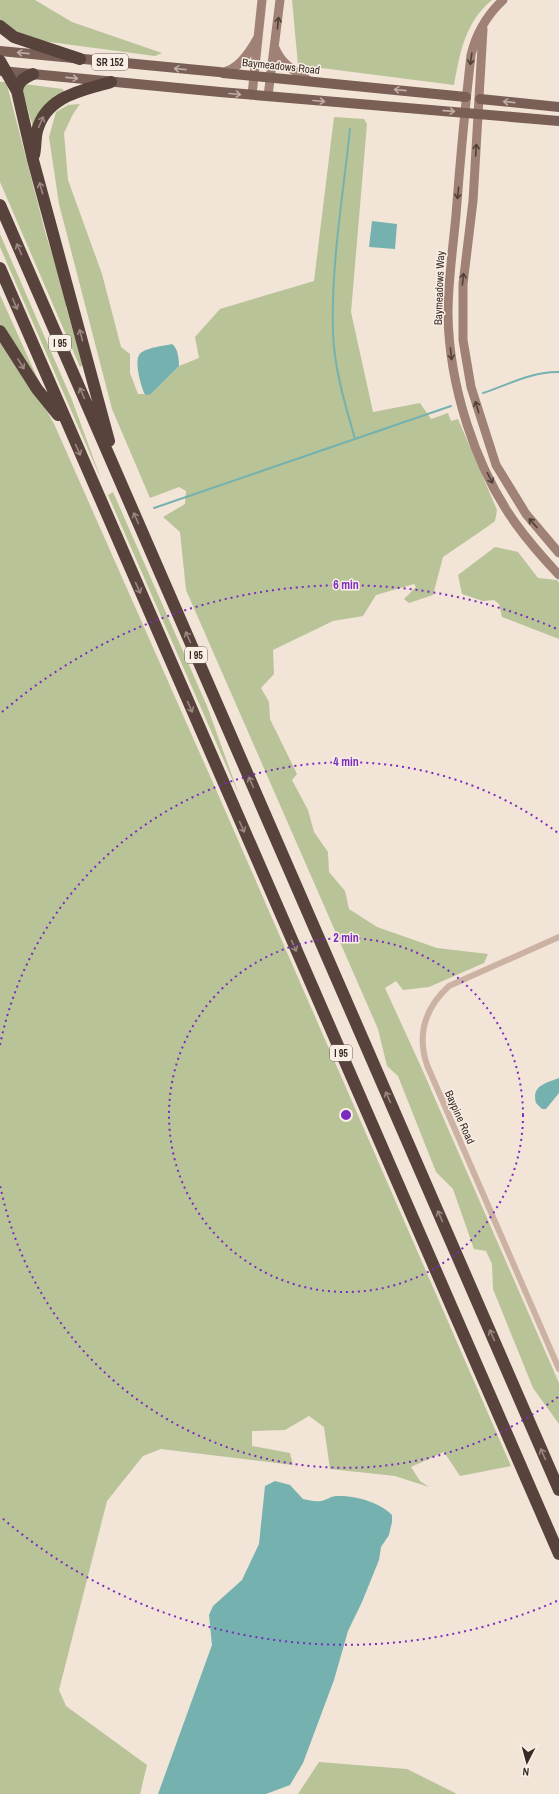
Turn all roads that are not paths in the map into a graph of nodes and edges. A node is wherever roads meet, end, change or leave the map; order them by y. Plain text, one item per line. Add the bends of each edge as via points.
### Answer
1 (262, 0) edge
2 (280, 0) edge
3 (503, 0) edge
4 (484, 24) junction
5 (0, 26) edge
6 (259, 36) junction
7 (275, 47) junction
8 (0, 51) edge
9 (80, 59) junction
10 (0, 61) edge
11 (4, 72) edge
12 (221, 72) junction
13 (33, 74) junction
14 (255, 75) junction
15 (270, 77) junction
16 (308, 81) junction
17 (110, 82) junction
18 (17, 91) junction
19 (252, 95) junction
20 (268, 96) junction
21 (466, 97) junction
22 (480, 99) junction
23 (559, 107) edge
24 (466, 112) junction
25 (479, 114) junction
26 (559, 121) edge
27 (33, 160) junction
28 (0, 205) edge
29 (0, 268) edge
30 (448, 316) junction
31 (462, 317) junction
32 (0, 331) edge
33 (69, 429) junction
34 (120, 481) junction
35 (559, 553) edge
36 (559, 575) edge
37 (559, 937) edge
38 (559, 1368) edge
39 (559, 1490) edge
40 (559, 1554) edge

1 - 6 street
7 -> 2 street
3 - 4 street, Baymeadows Way
4 -> 21 street, Baymeadows Way via 472,50
4 - 22 street
5 - 9 highway via 14,38
6 - 12 street via 244,60
6 - 14 street
7 - 15 street
7 - 16 street via 284,64
9 -> 8 main road, Baymeadows Road / SR 152
12 -> 9 main road, Baymeadows Road / SR 152
10 - 11 highway
11 - 13 main road, SR 152
11 - 18 highway
12 - 14 main road, Baymeadows Road / SR 152
13 -> 17 main road, SR 152
13 - 18 highway via 22,80
14 - 15 main road, Baymeadows Road / SR 152
14 - 19 street
15 - 16 main road, Baymeadows Road / SR 152
15 - 20 street
21 -> 16 main road, Baymeadows Road / SR 152
17 -> 19 main road, SR 152
27 -> 17 highway via 38,126 51,107 67,95
18 - 27 highway
19 - 20 main road, SR 152
20 -> 24 main road, SR 152
21 - 22 street, Baymeadows Road / SR 152
21 - 24 street, Baymeadows Way
23 -> 22 main road, Baymeadows Road / SR 152
22 - 25 street
24 - 25 main road, SR 152
24 -> 30 street, Baymeadows Way
25 - 26 main road, SR 152
31 -> 25 street
34 -> 27 highway
34 -> 28 highway, I 95
29 -> 33 highway, I 95
30 - 31 street
30 -> 36 street, Baymeadows Way via 451,356 460,402 482,464 516,524
35 -> 31 street via 526,514 496,465 471,387
32 -> 33 highway via 37,389
33 -> 40 highway, I 95
39 -> 34 highway, I 95
37 - 38 street, Baypine Road via 449,986 427,1014 422,1034 427,1065

